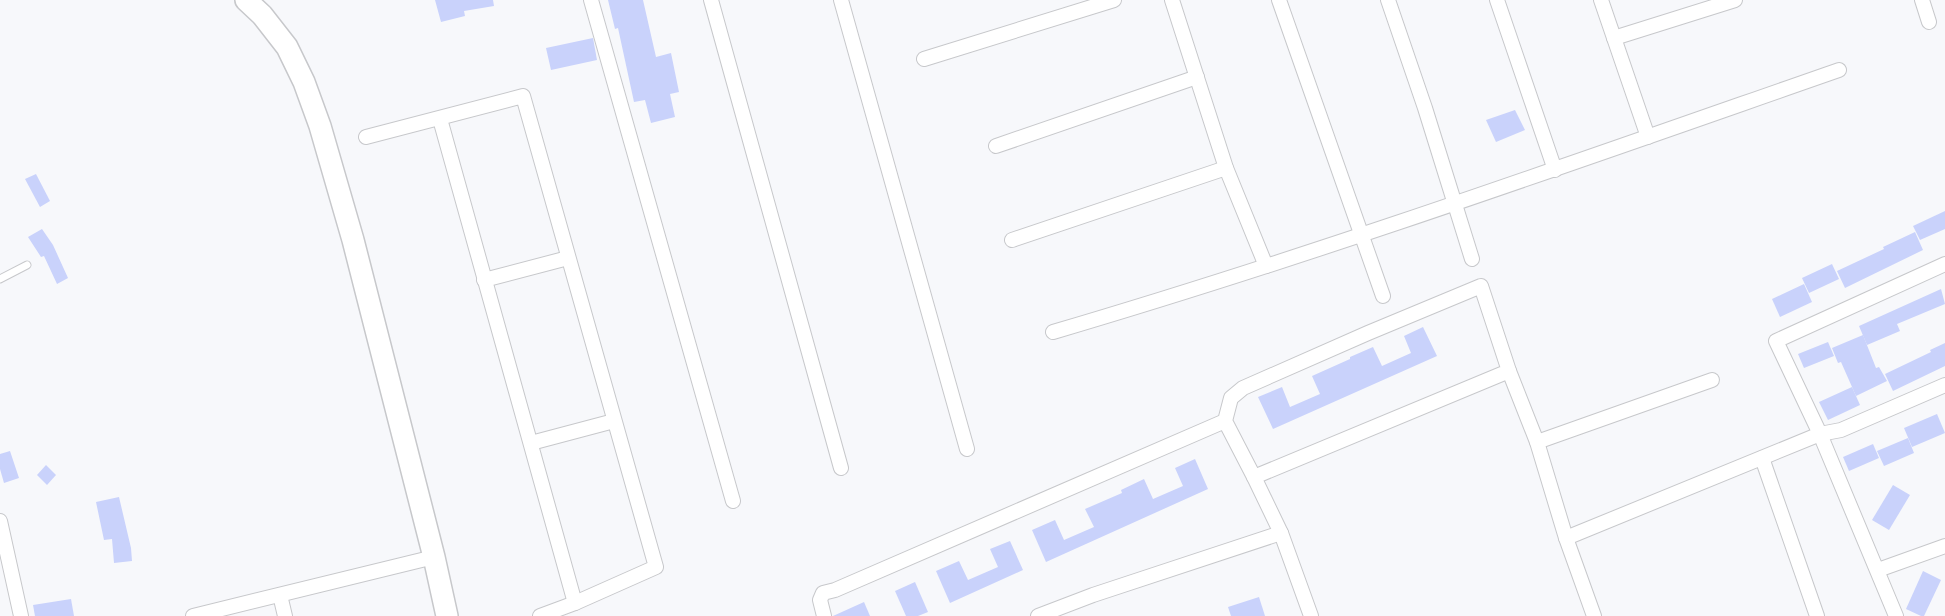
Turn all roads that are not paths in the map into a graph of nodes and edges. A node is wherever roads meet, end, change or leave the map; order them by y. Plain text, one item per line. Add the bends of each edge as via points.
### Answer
1 (246, 0) edge
2 (591, 0) edge
3 (711, 0) edge
4 (841, 0) edge
5 (1114, 0) edge
6 (1172, 0) edge
7 (1279, 0) edge
8 (1388, 0) edge
9 (1497, 0) edge
10 (1601, 0) edge
11 (1735, 0) edge
12 (1922, 0) edge
13 (1928, 22) dead end
14 (1614, 38) junction
15 (924, 59) dead end
16 (1839, 70) dead end
17 (1197, 77) junction
18 (440, 119) junction
19 (366, 136) dead end
20 (1648, 137) junction
21 (996, 146) dead end
22 (1226, 168) junction
23 (1555, 170) junction
24 (1455, 204) junction
25 (1362, 236) junction
26 (1012, 240) dead end
27 (568, 258) junction
28 (1472, 259) dead end
29 (1945, 264) edge
30 (27, 266) dead end
31 (1266, 266) junction
32 (0, 279) edge
33 (484, 280) junction
34 (1383, 296) dead end
35 (1053, 332) dead end
36 (1509, 371) junction
37 (1712, 380) dead end
38 (1945, 385) edge
39 (1225, 420) junction
40 (614, 421) junction
41 (1820, 434) junction
42 (1537, 442) junction
43 (531, 443) junction
44 (967, 449) dead end
45 (1762, 458) junction
46 (841, 468) dead end
47 (1254, 477) junction
48 (733, 501) dead end
49 (0, 521) edge
50 (1281, 533) junction
51 (1566, 538) junction
52 (1945, 546) edge
53 (434, 557) junction
54 (1878, 570) junction
55 (280, 595) junction
56 (575, 603) junction
57 (1042, 615) edge
58 (21, 616) edge
59 (193, 616) edge
60 (286, 616) edge
61 (447, 616) edge
62 (540, 616) edge
63 (824, 616) edge
64 (1311, 616) edge
65 (1594, 616) edge
66 (1817, 616) edge
67 (1896, 616) edge

1 - 53 main road via 287,47 320,126 353,240
2 - 48 street
3 - 46 street
4 - 44 street
5 - 15 street
6 - 17 street
7 - 25 street
8 - 24 street
9 - 23 street
10 - 14 street
11 - 14 street
12 - 13 street
14 - 20 street
16 - 20 street
17 - 21 street
17 - 22 street
18 - 19 street
18 - 27 street via 523,96
18 - 33 street
20 - 23 street
22 - 26 street
22 - 31 street
23 - 24 street
24 - 25 street
24 - 28 street
25 - 31 street
25 - 34 street
27 - 33 street
27 - 40 street
29 - 41 street via 1776,341
30 - 32 lane
31 - 35 street
33 - 43 street
36 - 39 street via 1482,286 1243,388 1231,398
36 - 42 street
36 - 47 street
37 - 42 street
38 - 41 street via 1841,430
39 - 47 street
39 - 63 street via 823,593 820,600
40 - 43 street
40 - 56 street via 656,567
41 - 45 street
41 - 54 street
42 - 51 street
43 - 56 street
45 - 51 street
45 - 66 street
47 - 50 street
49 - 58 street
50 - 57 street
50 - 64 street
51 - 65 street
52 - 54 street
53 - 55 street
53 - 61 main road
54 - 67 street
55 - 59 street
55 - 60 street
56 - 62 street

